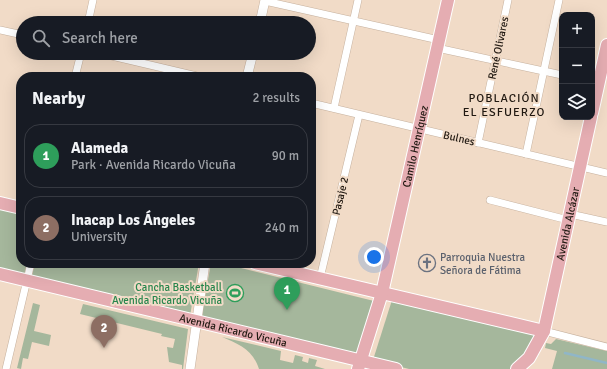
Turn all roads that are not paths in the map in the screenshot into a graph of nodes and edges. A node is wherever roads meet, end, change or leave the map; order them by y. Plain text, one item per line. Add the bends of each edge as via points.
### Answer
1 (93, 0) edge
2 (358, 0) edge
3 (448, 0) edge
4 (508, 0) edge
5 (559, 0) edge
6 (265, 1) edge
7 (90, 16) edge
8 (262, 16) edge
9 (353, 21) junction
10 (0, 30) edge
11 (16, 33) edge
12 (438, 44) junction
13 (607, 45) edge
14 (79, 60) edge
15 (129, 60) edge
16 (251, 60) edge
17 (495, 61) junction
18 (544, 71) junction
19 (76, 72) edge
20 (180, 72) edge
21 (248, 72) edge
22 (559, 74) edge
23 (595, 82) edge
24 (316, 104) edge
25 (334, 108) junction
26 (359, 114) junction
27 (590, 120) edge
28 (419, 129) junction
29 (478, 143) junction
30 (526, 154) junction
31 (580, 167) junction
32 (607, 173) edge
33 (490, 200) dead end
34 (0, 203) edge
35 (16, 207) edge
36 (569, 217) junction
37 (607, 222) edge
38 (30, 268) edge
39 (204, 268) edge
40 (283, 268) edge
41 (0, 274) edge
42 (320, 278) junction
43 (27, 281) junction
44 (382, 293) junction
45 (196, 320) junction
46 (544, 331) junction
47 (607, 346) edge
48 (360, 364) edge
49 (6, 369) edge
50 (190, 369) edge
51 (396, 369) edge
52 (517, 369) edge

1 - 7 street
2 - 9 street
3 - 12 main road, Camilo Henríquez
4 - 17 street, René Olivares
5 - 18 street
6 - 8 street
6 - 9 street
9 - 12 street
9 - 25 street
10 - 11 street
12 - 17 street
12 - 28 main road, Camilo Henríquez
13 - 23 main road
14 - 19 street
15 - 20 street
16 - 21 street
17 - 18 street
17 - 29 street, René Olivares
18 - 22 street
18 - 30 street
24 - 25 street, Bulnes
25 - 26 street, Bulnes
26 - 28 street, Bulnes
26 - 42 street, Pasaje 2
27 - 31 main road, Avenida Alcázar
28 - 29 street, Bulnes
28 - 44 main road, Camilo Henríquez
29 - 30 street, Bulnes
30 - 31 street, Bulnes
31 - 32 street, Bulnes
31 - 36 main road, Avenida Alcázar
33 - 36 street
34 - 35 main road
36 - 37 street
36 - 46 main road, Avenida Alcázar
38 - 43 street
39 - 45 street
40 - 42 main road
41 - 43 main road, Avenida Ricardo Vicuña
42 - 44 main road
43 - 45 main road, Avenida Ricardo Vicuña
43 - 49 street
44 - 46 main road
44 - 48 main road, Camilo Henríquez
45 - 48 main road, Avenida Ricardo Vicuña
45 - 50 street
46 - 47 street
46 - 52 main road via 531,354
48 - 51 main road, Avenida Ricardo Vicuña

